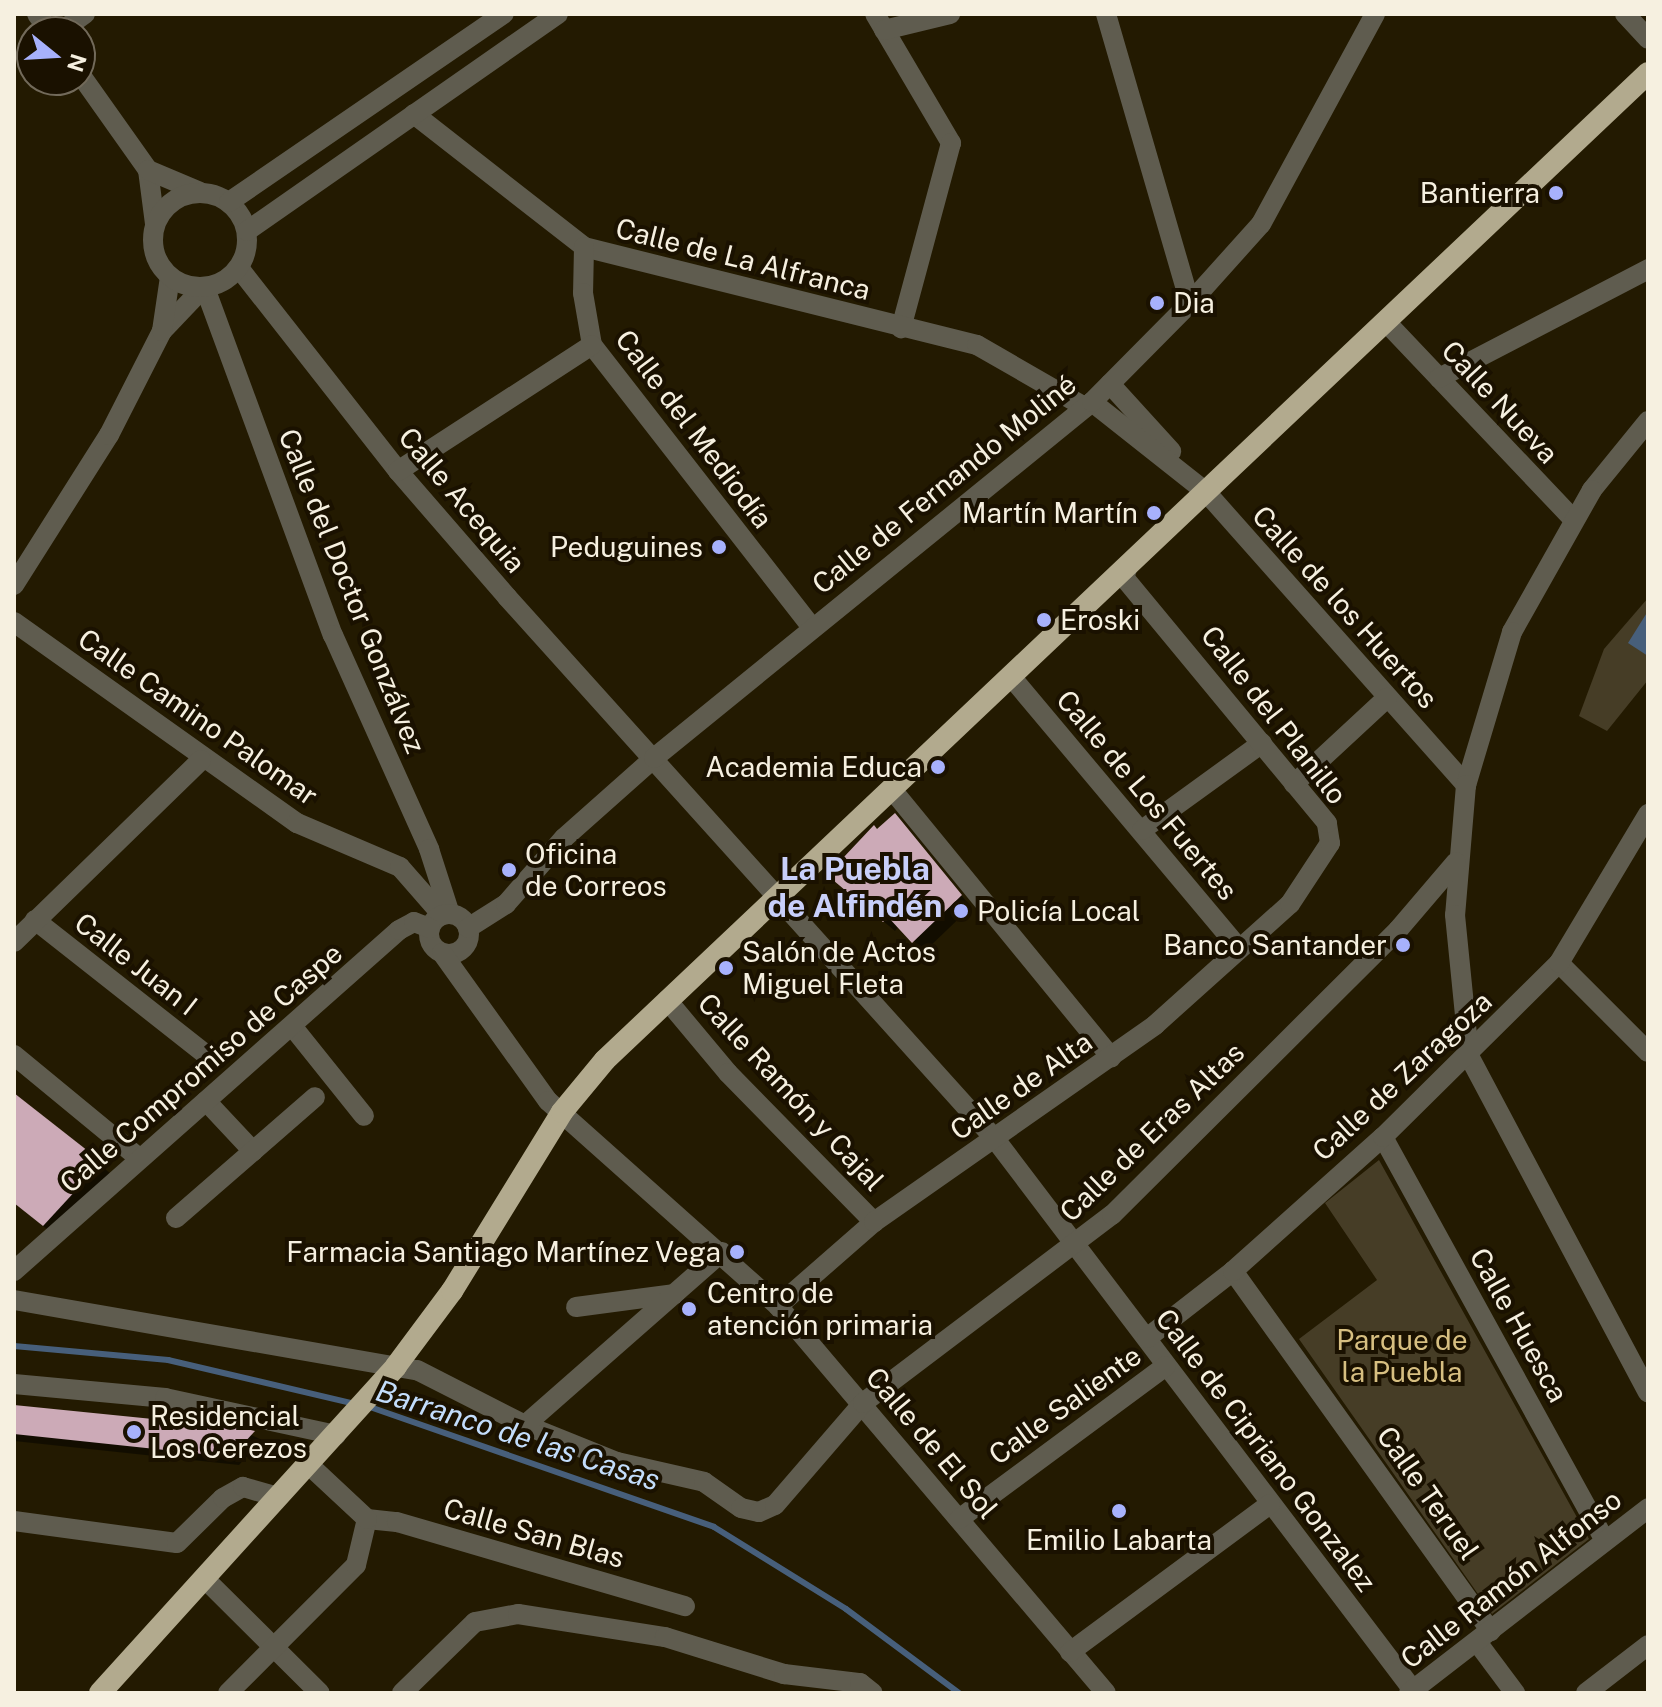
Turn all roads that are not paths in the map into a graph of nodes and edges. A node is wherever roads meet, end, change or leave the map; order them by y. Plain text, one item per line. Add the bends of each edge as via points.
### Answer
1 (504, 14) edge
2 (558, 14) edge
3 (950, 14) edge
4 (1106, 14) edge
5 (1375, 14) edge
6 (879, 22) edge
7 (1648, 73) edge
8 (96, 96) edge
9 (414, 114) junction
10 (148, 170) junction
11 (200, 192) junction
12 (229, 202) junction
13 (155, 225) junction
14 (247, 231) junction
15 (584, 247) junction
16 (239, 268) junction
17 (1648, 269) edge
18 (170, 277) junction
19 (204, 288) junction
20 (1190, 303) junction
21 (1387, 323) junction
22 (901, 328) junction
23 (162, 331) junction
24 (592, 345) junction
25 (1439, 378) junction
26 (1110, 384) junction
27 (1088, 404) junction
28 (1646, 427) edge
29 (1180, 468) junction
30 (398, 471) junction
31 (1206, 492) junction
32 (1573, 519) junction
33 (1127, 569) junction
34 (14, 585) edge
35 (14, 622) edge
36 (811, 626) junction
37 (1013, 679) junction
38 (1387, 698) junction
39 (1262, 743) junction
40 (654, 758) junction
41 (201, 760) junction
42 (1294, 784) junction
43 (1466, 785) junction
44 (894, 792) junction
45 (1648, 814) edge
46 (1142, 830) junction
47 (429, 849) junction
48 (1456, 862) junction
49 (400, 867) junction
50 (777, 897) junction
51 (1290, 904) joint
52 (1414, 910) junction
53 (1455, 915) junction
54 (441, 919) junction
55 (35, 920) junction
56 (468, 928) junction
57 (14, 942) edge
58 (1238, 947) junction
59 (442, 953) junction
60 (1559, 963) junction
61 (667, 1000) junction
62 (292, 1026) junction
63 (203, 1052) dead end
64 (1648, 1052) edge
65 (14, 1055) edge
66 (1469, 1056) junction
67 (1111, 1057) junction
68 (315, 1097) dead end
69 (206, 1101) junction
70 (562, 1112) junction
71 (364, 1116) dead end
72 (1383, 1137) junction
73 (995, 1139) junction
74 (253, 1151) junction
75 (139, 1158) junction
76 (176, 1218) dead end
77 (874, 1222) junction
78 (1074, 1244) junction
79 (722, 1252) junction
80 (14, 1271) edge
81 (1233, 1271) junction
82 (675, 1294) junction
83 (14, 1300) edge
84 (778, 1306) junction
85 (576, 1307) dead end
86 (1147, 1338) junction
87 (1166, 1366) junction
88 (389, 1375) junction
89 (14, 1384) edge
90 (1648, 1392) edge
91 (863, 1403) junction
92 (525, 1425) junction
93 (343, 1428) junction
94 (309, 1465) junction
95 (278, 1497) junction
96 (1270, 1504) junction
97 (1648, 1508) edge
98 (367, 1519) junction
99 (959, 1519) junction
100 (14, 1521) edge
101 (1605, 1541) junction
102 (204, 1578) junction
103 (685, 1606) dead end
104 (1484, 1636) junction
105 (1648, 1645) edge
106 (276, 1646) junction
107 (1070, 1652) junction
108 (1411, 1692) edge
109 (100, 1693) edge
110 (228, 1693) edge
111 (320, 1693) edge
112 (402, 1693) edge
113 (873, 1693) edge
114 (1106, 1693) edge
115 (1515, 1693) edge
116 (1586, 1693) edge

1 - 12 street
2 - 9 street
3 - 6 street
4 - 20 street
5 - 20 street, Calle de Fernando Moliné via 1261,224
6 - 22 street via 951,143
7 - 21 highway
8 - 10 street
9 - 14 street
9 - 15 street, Calle de La Alfranca
10 - 11 street
10 - 13 street
11 - 12 street
11 - 13 street via 171,202
12 - 14 street
13 - 18 street via 154,253
14 - 16 street
15 - 22 street, Calle de La Alfranca
15 - 24 street, Calle del Mediodía via 583,293
16 - 19 street
16 - 30 street, Calle Acequia
17 - 25 street
18 - 19 street
18 - 23 street
19 - 23 street
19 - 47 street, Calle del Doctor Gonzálvez via 333,635
20 - 26 street, Calle de Fernando Moliné
21 - 25 street, Calle Nueva
21 - 31 highway
22 - 27 street, Calle de La Alfranca via 977,345
23 - 34 street via 109,435
24 - 30 street
24 - 36 street, Calle del Mediodía
25 - 32 street, Calle Nueva
26 - 27 street, Calle de Fernando Moliné
26 - 29 street, Calle de los Huertos via 1164,442
27 - 29 street, Calle de los Huertos
27 - 36 street, Calle de Fernando Moliné
28 - 32 street
29 - 31 street, Calle de los Huertos
30 - 40 street, Calle Acequia
31 - 33 highway
31 - 38 street, Calle de los Huertos
32 - 43 street via 1512,632
33 - 37 highway
33 - 39 street, Calle del Planillo via 1124,578
35 - 41 street, Calle Camino Palomar
36 - 40 street, Calle de Fernando Moliné
37 - 44 highway
37 - 46 street, Calle de Los Fuertes
38 - 42 street
38 - 43 street, Calle de los Huertos
39 - 42 street, Calle del Planillo
39 - 46 street
40 - 50 street, Calle Acequia
40 - 56 street, Calle de Fernando Moliné via 564,838 506,904
41 - 49 street, Calle Camino Palomar via 297,823
41 - 55 street
42 - 51 street, Calle del Planillo via 1327,823 1330,843
43 - 48 street
44 - 50 highway
44 - 67 street
45 - 60 street, Calle de Zaragoza
46 - 58 street, Calle de Los Fuertes
47 - 49 street
47 - 54 street, Calle del Doctor Gonzálvez
48 - 52 street, Calle de Eras Altas
48 - 53 street
49 - 54 street, Calle Camino Palomar
50 - 61 highway
50 - 73 street, Calle de Cipriano Gonzalez
51 - 58 street, Calle de Alta
52 - 53 street
52 - 78 street, Calle de Eras Altas via 1112,1215
53 - 66 street
54 - 56 street
54 - 59 street via 430,940
54 - 62 street, Calle Compromiso de Caspe via 407,924
55 - 57 street
55 - 63 street, Calle Juan I
56 - 59 street, Calle de Fernando Moliné via 461,951
58 - 67 street, Calle de Alta via 1155,1025
59 - 70 street via 548,1101
60 - 64 street
60 - 66 street, Calle de Zaragoza
61 - 70 highway
61 - 77 street, Calle Ramón y Cajal via 728,1073
62 - 69 street, Calle Compromiso de Caspe
62 - 71 street
65 - 75 street
66 - 72 street, Calle de Zaragoza
66 - 90 street
67 - 73 street, Calle de Alta
68 - 74 street
69 - 74 street
69 - 75 street, Calle Compromiso de Caspe
70 - 79 street, Calle de El Sol
70 - 88 highway via 452,1291
72 - 81 street, Calle de Zaragoza
72 - 101 street, Calle Huesca
73 - 77 street, Calle de Alta
73 - 78 street, Calle de Cipriano Gonzalez
74 - 76 street
75 - 80 street, Calle Compromiso de Caspe
77 - 84 street, Calle de Alta
78 - 86 street, Calle de Cipriano Gonzalez
78 - 91 street, Calle de Eras Altas
79 - 82 street
79 - 84 street, Calle de El Sol
81 - 86 street, Calle de Zaragoza
81 - 104 street, Calle Teruel
82 - 85 street
82 - 92 street
83 - 88 street
84 - 91 street, Calle de El Sol
86 - 87 street, Calle de Cipriano Gonzalez
87 - 96 street, Calle de Cipriano Gonzalez
87 - 99 street, Calle Saliente
88 - 92 street via 417,1370
88 - 93 highway
89 - 93 street via 165,1398
91 - 92 street, Calle de Eras Altas via 775,1505 759,1512 741,1508 704,1482 617,1462
91 - 99 street, Calle de El Sol
93 - 94 highway
94 - 95 highway
94 - 98 street
95 - 100 street via 243,1487 223,1498 177,1543
95 - 102 highway
96 - 107 street
96 - 108 street, Calle de Cipriano Gonzalez
97 - 101 street, Calle Ramón Alfonso
98 - 103 street, Calle San Blas via 397,1522
98 - 106 street via 356,1565
99 - 107 street, Calle de El Sol
101 - 104 street, Calle Ramón Alfonso
102 - 106 street
102 - 109 highway
104 - 108 street, Calle Ramón Alfonso
104 - 115 street, Calle Teruel
105 - 116 street
106 - 110 street
106 - 111 street
107 - 114 street, Calle de El Sol
112 - 113 street via 475,1622 518,1614 665,1637 784,1674 860,1683

